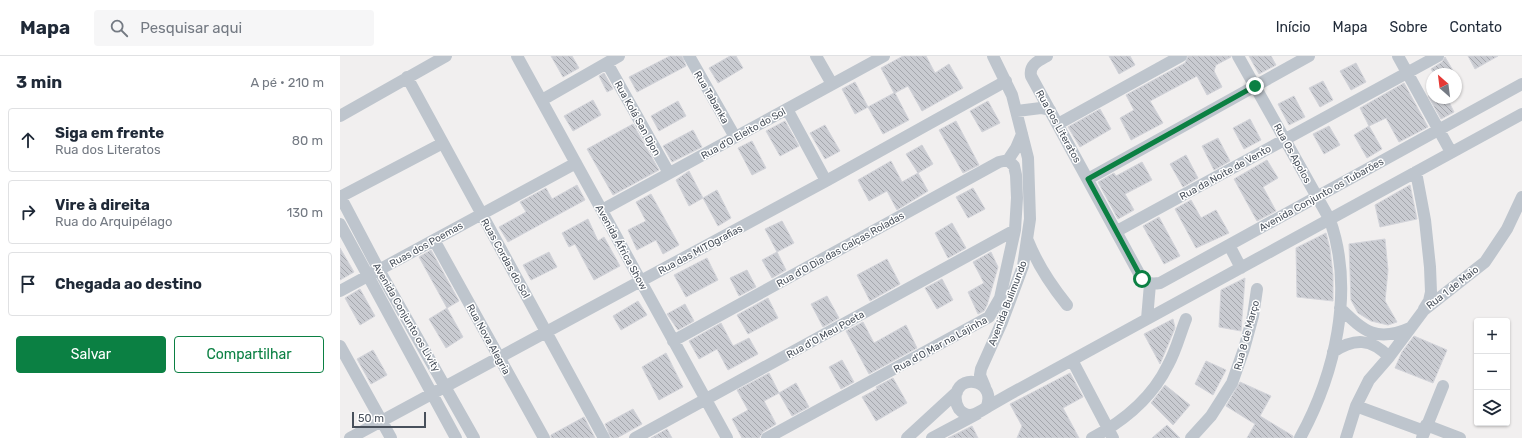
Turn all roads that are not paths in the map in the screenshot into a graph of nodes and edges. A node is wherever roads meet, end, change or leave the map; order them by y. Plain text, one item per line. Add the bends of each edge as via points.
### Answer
1 (446, 56) edge
2 (517, 56) edge
3 (619, 56) edge
4 (689, 56) edge
5 (816, 56) edge
6 (884, 56) edge
7 (993, 56) edge
8 (1047, 56) edge
9 (1181, 56) edge
10 (1238, 56) edge
11 (1309, 56) edge
12 (1398, 56) edge
13 (1438, 56) edge
14 (607, 63) junction
15 (1408, 73) junction
16 (407, 77) junction
17 (1006, 81) junction
18 (832, 84) junction
19 (1522, 84) edge
20 (1255, 86) junction
21 (542, 100) junction
22 (787, 109) junction
23 (1050, 110) junction
24 (1017, 111) junction
25 (1522, 114) edge
26 (340, 116) edge
27 (1058, 124) junction
28 (1438, 130) junction
29 (1022, 134) junction
30 (735, 137) junction
31 (1285, 139) junction
32 (443, 143) junction
33 (1452, 152) junction
34 (1008, 160) junction
35 (576, 163) junction
36 (1416, 172) junction
37 (670, 173) junction
38 (1088, 179) junction
39 (826, 181) junction
40 (1317, 196) junction
41 (340, 197) edge
42 (1522, 197) edge
43 (602, 210) junction
44 (482, 214) junction
45 (1330, 220) junction
46 (340, 224) edge
47 (1015, 230) junction
48 (1117, 232) junction
49 (434, 240) junction
50 (1028, 240) junction
51 (1229, 245) junction
52 (1241, 268) junction
53 (379, 270) junction
54 (368, 276) junction
55 (641, 281) junction
56 (1150, 284) junction
57 (1257, 289) dead end
58 (340, 292) edge
59 (1067, 305) dead end
60 (1340, 308) junction
61 (1424, 310) junction
62 (1147, 319) junction
63 (1186, 319) dead end
64 (1410, 328) junction
65 (546, 332) junction
66 (673, 341) junction
67 (340, 346) edge
68 (1333, 352) junction
69 (499, 357) junction
70 (1389, 358) junction
71 (1072, 360) junction
72 (982, 363) junction
73 (446, 386) junction
74 (1442, 386) dead end
75 (960, 388) junction
76 (986, 389) junction
77 (432, 394) junction
78 (1010, 394) junction
79 (706, 399) junction
80 (1356, 406) junction
81 (981, 411) junction
82 (382, 421) junction
83 (1424, 432) edge
84 (1111, 434) edge
85 (350, 438) edge
86 (391, 438) edge
87 (456, 438) edge
88 (474, 438) edge
89 (544, 438) edge
90 (604, 438) edge
91 (635, 438) edge
92 (727, 438) edge
93 (767, 438) edge
94 (908, 438) edge
95 (932, 438) edge
96 (1092, 438) edge
97 (1191, 438) edge
98 (1300, 438) edge
99 (1346, 438) edge
100 (1460, 438) edge

1 - 16 street
2 - 21 street, Avenida África Show
3 - 14 street
4 - 30 street, Rua Tabanka
5 - 18 street
6 - 18 street, Rua d'O Eleito do Sol
7 - 17 street, Avenida Bulimundo
8 - 23 street, Rua dos Literatos via 1033,65 1030,71
9 - 27 street
10 - 20 street, Rua Os Apolos
11 - 20 street
12 - 15 street
13 - 15 street, Rua da Noite de Vento
14 - 21 street
14 - 37 street, Rua Kolá San Djon
15 - 28 street
15 - 31 street, Rua da Noite de Vento
16 - 26 street
16 - 32 street, Ruas Cordas do Sol
17 - 24 street, Avenida Bulimundo
17 - 39 street, Rua das MITOgrafias
18 - 22 street, Rua d'O Eleito do Sol
19 - 28 street, Avenida Conjunto os Tubarões
20 - 31 street, Rua Os Apolos
20 - 38 street
21 - 35 street, Avenida África Show
22 - 30 street, Rua d'O Eleito do Sol
22 - 39 street
23 - 24 street via 1042,108
23 - 27 street, Rua dos Literatos
24 - 29 street, Avenida Bulimundo
25 - 33 street
27 - 38 street, Rua dos Literatos
28 - 33 street
28 - 40 street, Avenida Conjunto os Tubarões
29 - 34 street
29 - 50 street, Avenida Bulimundo via 1028,158
30 - 37 street, Rua d'O Eleito do Sol
31 - 40 street, Rua Os Apolos
31 - 48 street, Rua da Noite de Vento
32 - 41 street
32 - 44 street, Ruas Cordas do Sol
33 - 36 street
34 - 47 street, Rua d'O Mar na Lajinha via 1014,166 1016,175
34 - 66 street, Rua d'O Dia das Calças Roladas via 998,162
35 - 43 street, Avenida África Show
35 - 44 street, Ruas dos Poemas
36 - 45 street
36 - 61 street via 1430,267 1431,292
37 - 43 street, Rua d'O Eleito do Sol
38 - 48 street, Rua dos Literatos
39 - 55 street, Rua das MITOgrafias
40 - 45 street, Rua Os Apolos
40 - 51 street, Avenida Conjunto os Tubarões
41 - 53 street, Avenida Conjunto os Livity
42 - 61 street, Rua 1 de Maio via 1507,229 1485,262
43 - 55 street, Avenida África Show
44 - 49 street, Ruas dos Poemas
44 - 65 street, Ruas Cordas do Sol
45 - 52 street
45 - 60 street, Rua Os Apolos via 1337,238
46 - 54 street, Avenida Conjunto os Livity
47 - 79 street, Rua d'O Meu Poeta
47 - 93 street, Rua d'O Mar na Lajinha via 1000,298 989,317
48 - 56 street, Rua dos Literatos via 1142,279
49 - 53 street, Ruas dos Poemas
49 - 69 street, Rua Nova Alegria
50 - 59 street via 1047,279
50 - 72 street, Avenida Bulimundo via 1023,266 1002,322
51 - 52 street
51 - 56 street, Avenida Conjunto os Tubarões via 1160,283
52 - 62 street
53 - 54 street, Ruas dos Poemas
53 - 73 street, Avenida Conjunto os Livity
54 - 58 street, Ruas dos Poemas
54 - 77 street, Avenida Conjunto os Livity
55 - 65 street, Rua das MITOgrafias
55 - 66 street, Avenida África Show
56 - 62 street
57 - 97 street, Rua 8 de Março via 1244,349 1232,383 1211,416
60 - 64 street via 1356,324 1377,334 1400,332
60 - 68 street, Rua Os Apolos
61 - 64 street, Rua 1 de Maio
62 - 71 street
63 - 84 street via 1169,365 1154,388
64 - 70 street, Rua 1 de Maio
65 - 69 street, Rua das MITOgrafias
65 - 90 street, Ruas Cordas do Sol
66 - 79 street, Avenida África Show
67 - 82 street
68 - 70 street via 1342,346 1359,342 1376,346
68 - 98 street, Rua Os Apolos via 1323,388
69 - 73 street, Rua das MITOgrafias
69 - 89 street, Rua Nova Alegria
70 - 80 street, Rua 1 de Maio via 1369,380
71 - 78 street
71 - 84 street
72 - 75 street
72 - 76 street via 980,375
73 - 77 street, Rua das MITOgrafias
73 - 88 street, Avenida Conjunto os Livity
74 - 83 street
75 - 76 street via 975,382
75 - 81 street via 955,397 958,407 966,414
75 - 94 street
76 - 78 street via 998,395
76 - 81 street via 989,397
77 - 82 street, Rua das MITOgrafias
77 - 87 street, Avenida Conjunto os Livity
78 - 81 street
79 - 91 street, Rua d'O Meu Poeta
79 - 92 street, Avenida África Show
80 - 83 street
80 - 99 street, Rua 1 de Maio
81 - 95 street
82 - 85 street, Rua das MITOgrafias
82 - 86 street
83 - 100 street
84 - 96 street

